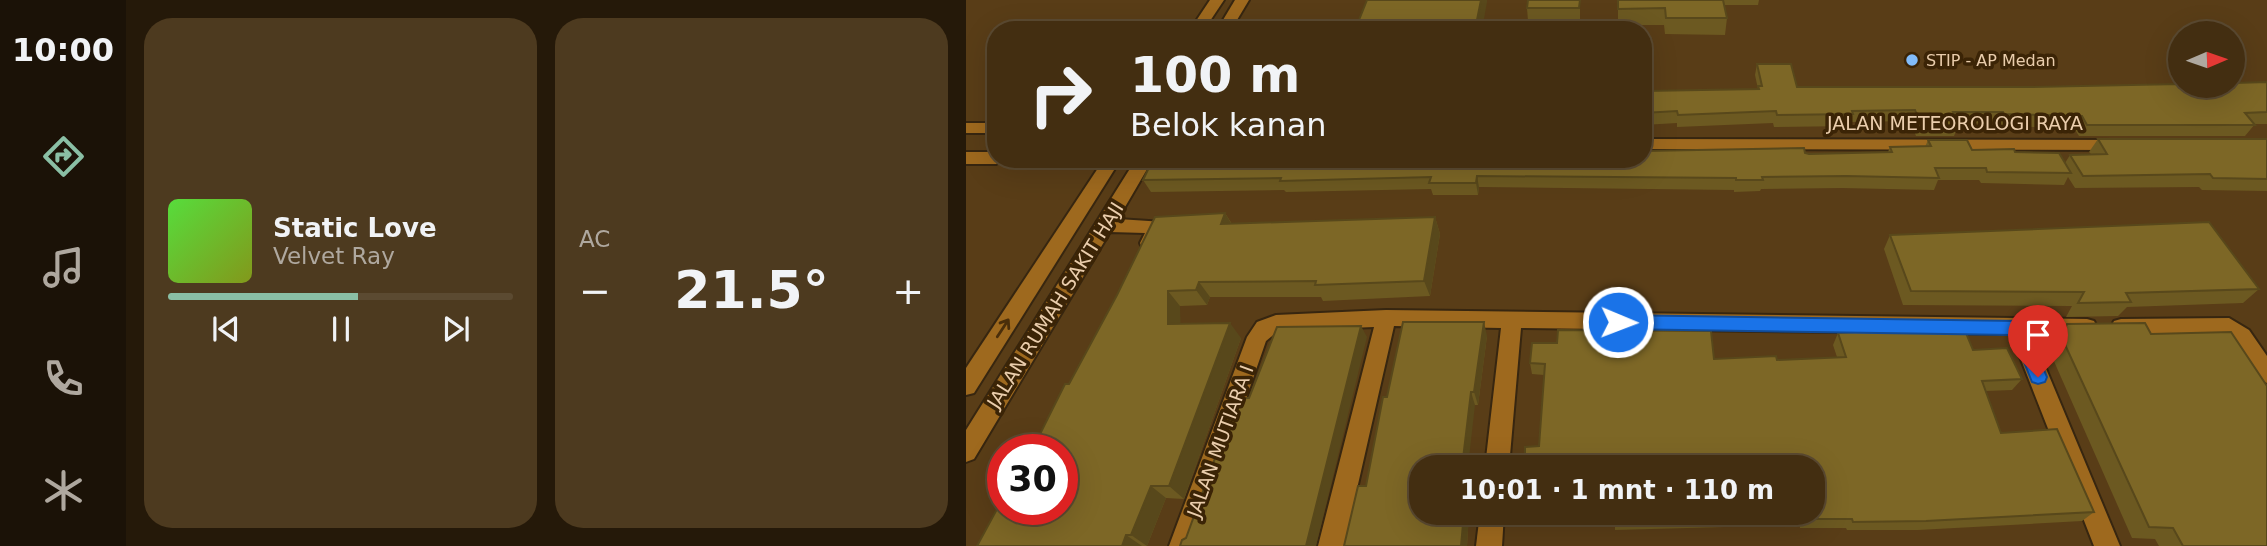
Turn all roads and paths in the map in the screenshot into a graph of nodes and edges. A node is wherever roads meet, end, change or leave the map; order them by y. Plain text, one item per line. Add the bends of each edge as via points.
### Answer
1 (1217, 0) edge
2 (1242, 0) edge
3 (1203, 21) edge
4 (1229, 21) edge
5 (966, 128) edge
6 (987, 128) edge
7 (1652, 144) edge
8 (2133, 145) edge
9 (966, 158) edge
10 (987, 158) edge
11 (1107, 168) edge
12 (1139, 168) edge
13 (1104, 226) junction
14 (1139, 262) edge
15 (1385, 318) junction
16 (1512, 321) junction
17 (2019, 328) junction
18 (2267, 374) edge
19 (966, 386) edge
20 (966, 451) edge
21 (1498, 455) edge
22 (1491, 525) edge
23 (1182, 546) edge
24 (1331, 546) edge
25 (1489, 546) edge
26 (2107, 546) edge

1 - 3 street
2 - 4 street
5 - 6 street
7 - 8 street, JALAN METEOROLOGI RAYA
9 - 10 street
19 -> 11 street, JALAN RUMAH SAKIT HAJI
12 - 13 street, JALAN RUMAH SAKIT HAJI
13 - 14 street via 1158,227
13 - 20 street, JALAN RUMAH SAKIT HAJI
15 - 16 street
15 - 23 street, JALAN MUTIARA I via 1276,323 1264,328
15 - 24 street
16 - 17 street
16 - 21 street
17 - 18 street via 2229,326 2242,336
17 - 26 street
22 - 25 street

